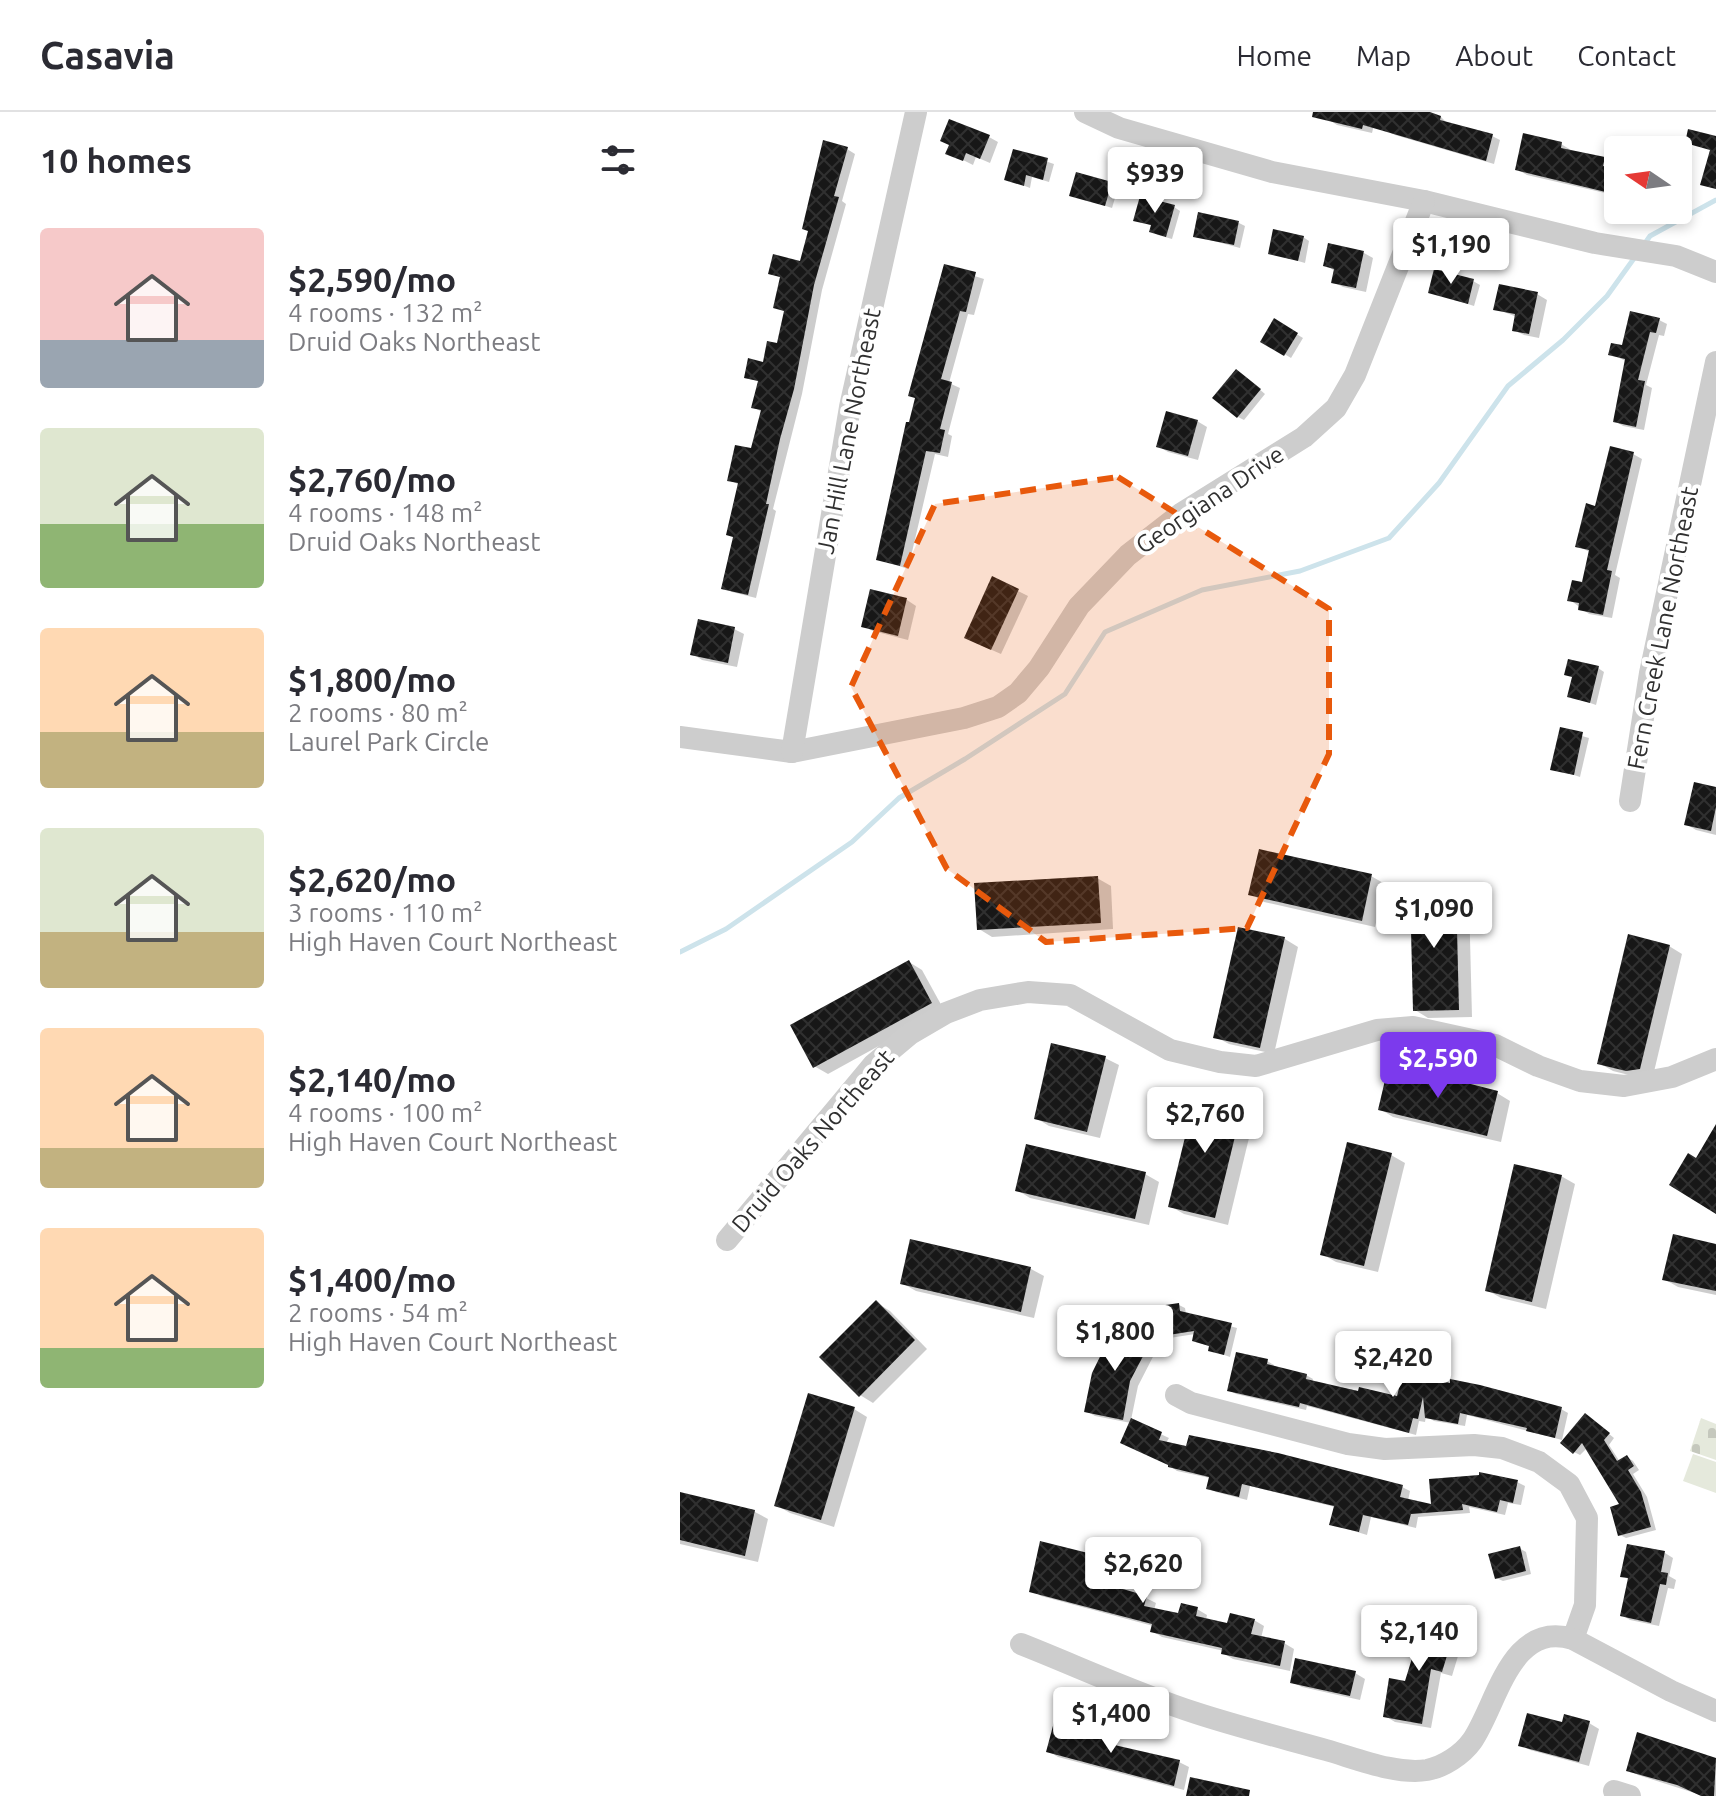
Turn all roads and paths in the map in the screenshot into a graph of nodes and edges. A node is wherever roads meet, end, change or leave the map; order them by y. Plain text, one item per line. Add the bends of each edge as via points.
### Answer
1 (916, 112) edge
2 (1085, 112) edge
3 (1424, 201) junction
4 (1716, 272) edge
5 (1716, 362) edge
6 (680, 737) edge
7 (792, 752) junction
8 (1630, 801) dead end
9 (1716, 1059) edge
10 (727, 1240) dead end
11 (1176, 1395) dead end
12 (1573, 1639) junction
13 (1021, 1644) dead end
14 (1716, 1711) edge

1 - 7 street, Jan Hill Lane Northeast via 850,407
2 - 3 street via 1119,128 1272,172
3 - 4 street via 1595,243 1676,256
3 - 7 street, Georgiana Drive via 1355,375 1336,408 1304,437 1182,513 1128,555 1079,606 1018,693 998,707 964,718
5 - 8 street, Fern Creek Lane Northeast via 1650,673
6 - 7 street
9 - 10 street, Druid Oaks Northeast via 1672,1077 1624,1086 1580,1081 1495,1045 1413,1027 1377,1030 1256,1066 1170,1050 1070,995 1028,992 980,1000 910,1034 873,1065
11 - 12 street via 1348,1444 1385,1449 1502,1448 1539,1462 1569,1484 1587,1518 1585,1605
12 - 13 street via 1539,1639 1518,1655 1472,1741 1449,1762 1426,1770 1386,1767 1194,1713
12 - 14 street

